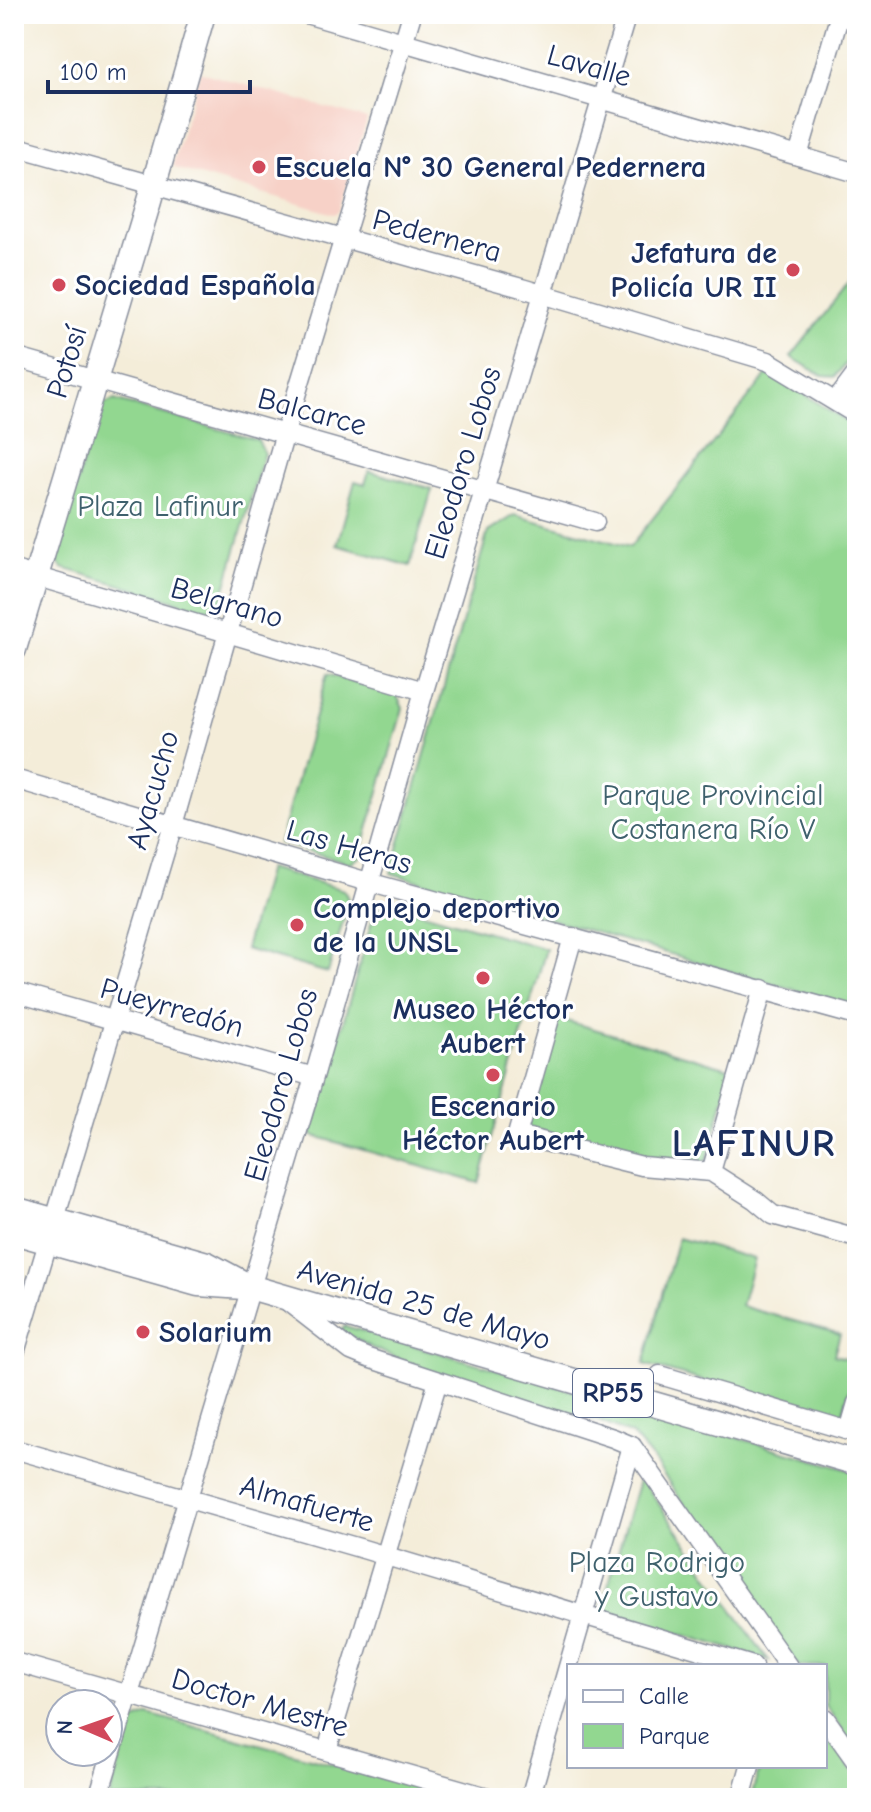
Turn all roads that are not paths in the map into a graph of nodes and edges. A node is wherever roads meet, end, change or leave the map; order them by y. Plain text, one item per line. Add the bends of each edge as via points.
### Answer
1 (203, 14) edge
2 (306, 14) edge
3 (412, 14) edge
4 (627, 14) edge
5 (840, 14) edge
6 (404, 42) junction
7 (602, 98) junction
8 (14, 146) edge
9 (798, 156) junction
10 (857, 173) edge
11 (154, 185) junction
12 (343, 239) junction
13 (541, 295) junction
14 (14, 357) edge
15 (857, 373) edge
16 (95, 381) junction
17 (836, 401) junction
18 (857, 415) edge
19 (286, 434) junction
20 (485, 490) junction
21 (595, 522) dead end
22 (25, 574) edge
23 (227, 633) junction
24 (14, 649) edge
25 (424, 691) junction
26 (14, 779) edge
27 (173, 825) junction
28 (368, 882) junction
29 (573, 937) junction
30 (763, 989) junction
31 (14, 992) edge
32 (857, 1016) edge
33 (113, 1020) junction
34 (314, 1077) junction
35 (711, 1172) junction
36 (14, 1209) edge
37 (51, 1231) junction
38 (14, 1232) edge
39 (857, 1238) edge
40 (250, 1287) junction
41 (280, 1296) junction
42 (14, 1356) edge
43 (660, 1375) dead end
44 (438, 1381) junction
45 (857, 1403) edge
46 (632, 1446) junction
47 (14, 1449) edge
48 (857, 1463) edge
49 (187, 1498) junction
50 (386, 1557) junction
51 (584, 1614) junction
52 (14, 1662) edge
53 (569, 1664) edge
54 (746, 1664) edge
55 (784, 1664) edge
56 (567, 1672) edge
57 (128, 1695) junction
58 (827, 1721) edge
59 (327, 1750) junction
60 (857, 1763) edge
61 (749, 1768) edge
62 (98, 1798) edge
63 (491, 1798) edge
64 (530, 1798) edge
65 (741, 1798) edge

1 - 11 main road, Potosí
2 - 6 street, Lavalle
3 - 6 street, Ayacucho
4 - 7 street, Eleodoro Lobos
5 - 9 street
6 - 7 street, Lavalle
6 - 12 street, Ayacucho
7 - 9 street, Lavalle
7 - 13 street, Eleodoro Lobos
8 - 11 street, Pedernera
9 - 10 street, Lavalle
11 - 12 street, Pedernera
11 - 16 main road, Potosí
12 - 13 street, Pedernera
12 - 19 street, Ayacucho
13 - 17 street, Pedernera via 768,361
13 - 20 street, Eleodoro Lobos
14 - 16 street, Balcarce
15 - 17 street
16 - 19 street, Balcarce
16 - 22 main road, Potosí
17 - 18 street, Pedernera
19 - 20 street, Balcarce
19 - 23 street, Ayacucho
20 - 21 street, Balcarce
20 - 25 street, Eleodoro Lobos
22 - 23 street, Belgrano
22 - 24 main road, Potosí
23 - 25 street, Belgrano
23 - 27 street, Ayacucho
25 - 28 street, Eleodoro Lobos
26 - 27 street, Las Heras
27 - 28 street, Las Heras
27 - 33 street, Ayacucho
28 - 29 street, Las Heras
28 - 34 street, Eleodoro Lobos
29 - 30 street, Las Heras
29 - 35 street via 517,1135 642,1166
30 - 32 street, Las Heras
30 - 35 street
31 - 33 street, Pueyrredón
33 - 34 street, Pueyrredón
33 - 37 street, Ayacucho
34 - 40 street, Eleodoro Lobos
35 - 39 street via 773,1215
36 - 37 main road, Avenida 25 de Mayo / RP55
37 - 38 main road, Avenida 25 de Mayo / RP55
37 - 40 main road, Avenida 25 de Mayo / RP55 via 207,1264
37 - 42 street, Ayacucho
40 - 41 main road, Avenida 25 de Mayo / RP55
40 - 49 street, Eleodoro Lobos
41 - 44 street via 351,1351
41 - 48 main road, Avenida 25 de Mayo / RP55
43 - 45 street via 849,1431
44 - 46 street
44 - 50 street
46 - 51 street
46 - 55 street
47 - 49 street, Almafuerte
49 - 50 street, Almafuerte
49 - 57 street, Eleodoro Lobos
50 - 51 street, Almafuerte
50 - 59 street
51 - 53 street
51 - 54 street, Almafuerte
52 - 57 street, Doctor Mestre
56 - 64 street
57 - 59 street, Doctor Mestre
57 - 62 street, Eleodoro Lobos
58 - 60 street
59 - 63 street, Doctor Mestre
61 - 65 street

